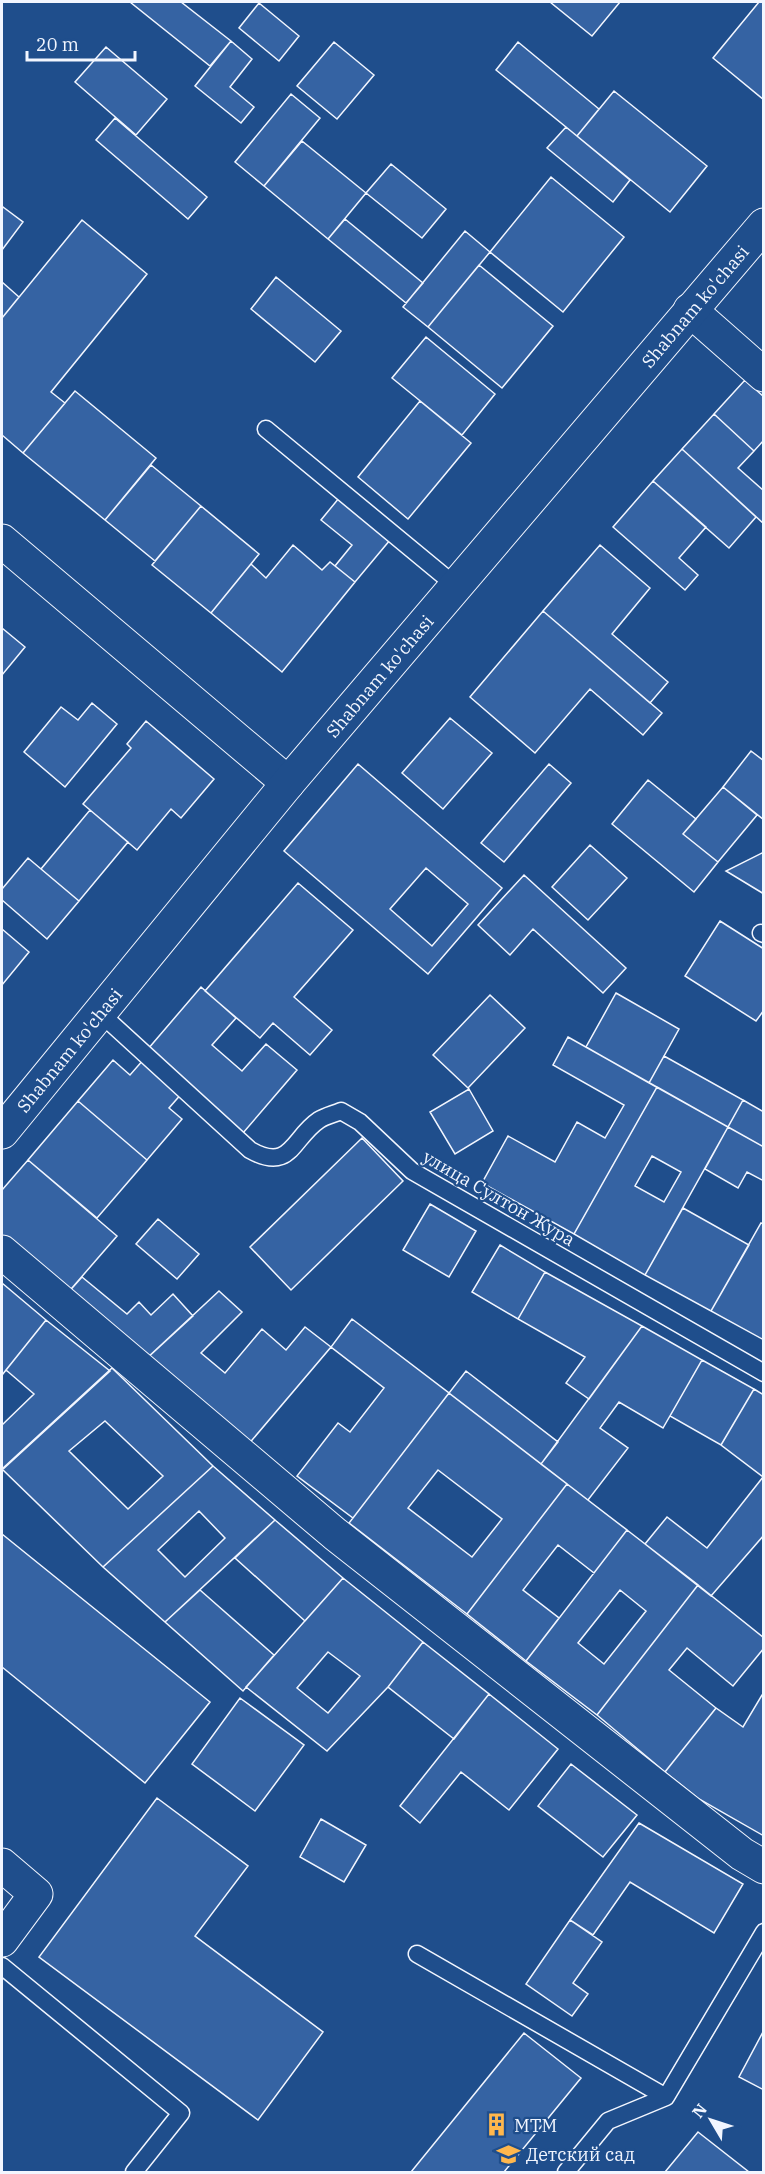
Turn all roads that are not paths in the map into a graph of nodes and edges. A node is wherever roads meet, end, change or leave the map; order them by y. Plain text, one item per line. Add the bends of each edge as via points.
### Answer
1 (764, 225) edge
2 (690, 310) junction
3 (764, 375) edge
4 (266, 429) dead end
5 (2, 541) edge
6 (456, 586) junction
7 (288, 783) junction
8 (100, 1012) junction
9 (2, 1132) edge
10 (2, 1252) edge
11 (764, 1373) edge
12 (2, 1865) edge
13 (764, 1867) edge
14 (764, 1932) edge
15 (2, 1940) edge
16 (417, 1954) dead end
17 (2, 1966) edge
18 (666, 2097) junction
19 (134, 2172) edge
20 (566, 2172) edge

1 - 2 street, Shabnam ko'chasi
2 - 3 street
2 - 6 street, Shabnam ko'chasi
4 - 6 lane
5 - 7 street
6 - 7 street, Shabnam ko'chasi
7 - 8 street, Shabnam ko'chasi
8 - 9 street, Shabnam ko'chasi
8 - 11 lane, улица Султон Жура via 250,1150 265,1159 283,1156 319,1119 341,1111 360,1122 412,1171
10 - 13 street via 335,1534 742,1854
12 - 15 street via 36,1894
14 - 18 lane
16 - 18 lane
17 - 19 lane via 181,2113
18 - 20 lane via 608,2121

